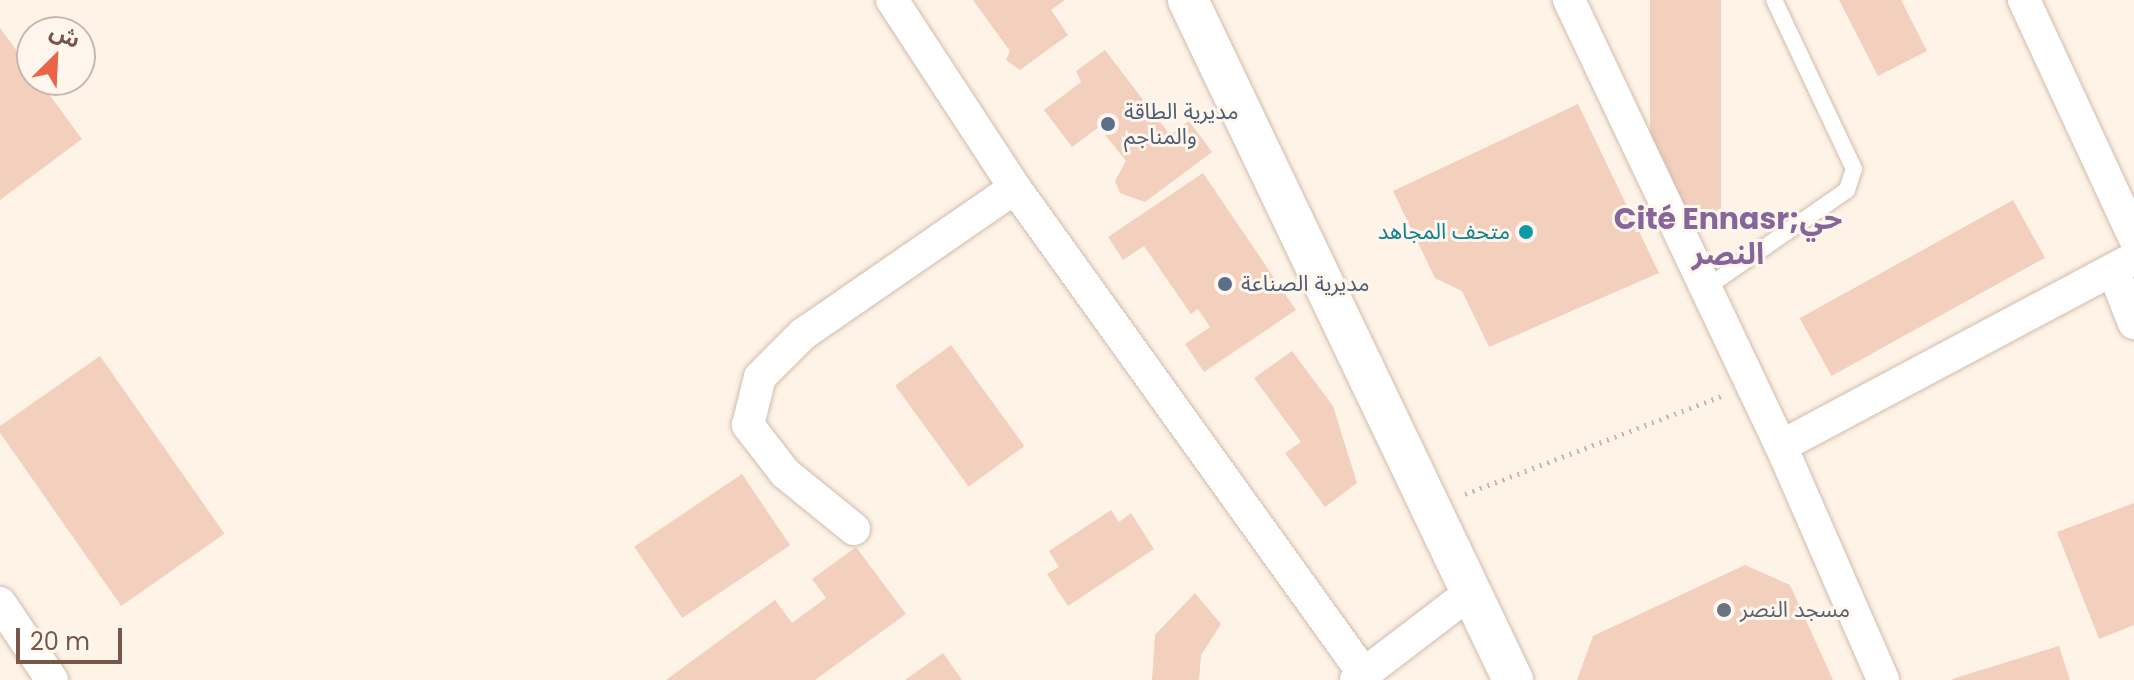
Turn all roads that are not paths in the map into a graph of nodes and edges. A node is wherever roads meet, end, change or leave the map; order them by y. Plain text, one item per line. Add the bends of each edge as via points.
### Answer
1 (892, 0) edge
2 (1188, 0) edge
3 (1569, 0) edge
4 (1774, 0) edge
5 (2024, 0) edge
6 (1015, 188) junction
7 (2134, 237) edge
8 (2123, 264) edge
9 (1706, 288) junction
10 (2134, 323) edge
11 (1781, 446) junction
12 (854, 529) dead end
13 (1471, 592) junction
14 (0, 604) edge
15 (1360, 677) edge
16 (52, 680) edge
17 (1513, 680) edge
18 (1883, 680) edge

1 - 6 street
2 - 13 street
3 - 9 street
4 - 9 lane via 1854,169 1847,190
5 - 7 street
6 - 12 street via 803,334 760,377 748,404 752,432 785,473
6 - 15 street
8 - 10 street
8 - 11 street
9 - 11 street
11 - 18 street
13 - 15 street
13 - 17 street
14 - 16 street

